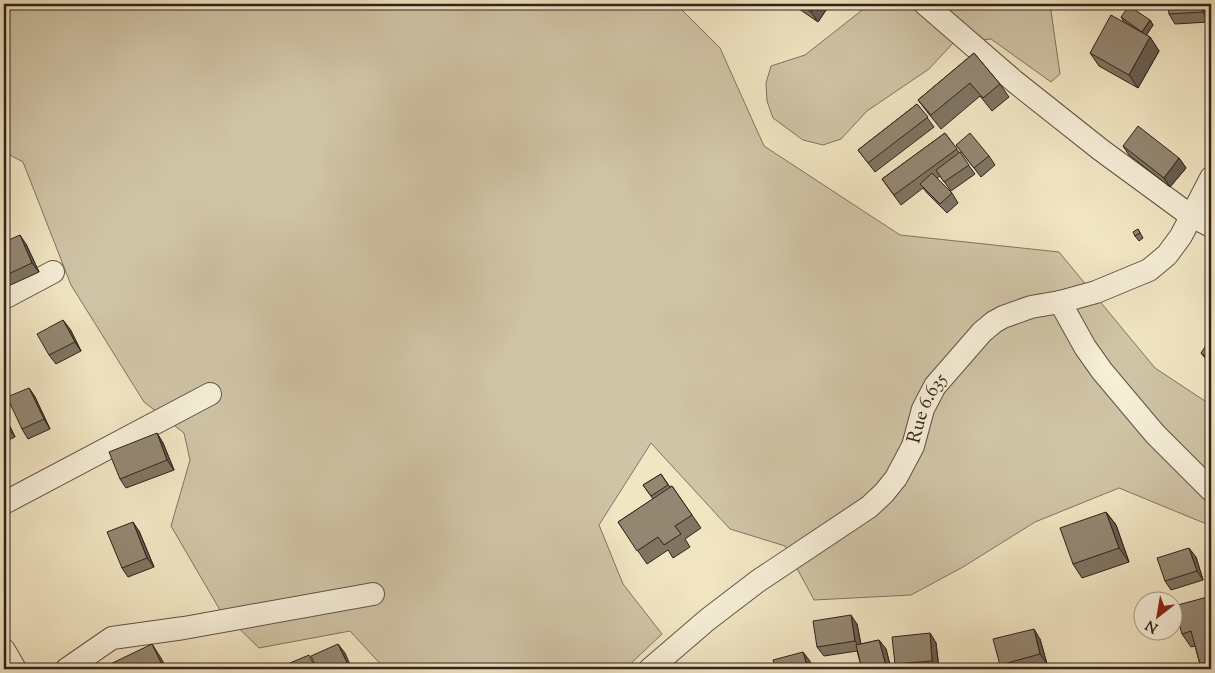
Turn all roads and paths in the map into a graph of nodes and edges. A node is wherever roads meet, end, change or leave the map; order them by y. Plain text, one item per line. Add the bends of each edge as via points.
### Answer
1 (925, 4) edge
2 (1211, 178) edge
3 (1191, 216) junction
4 (1211, 226) edge
5 (53, 272) dead end
6 (4, 298) edge
7 (1060, 302) junction
8 (210, 394) dead end
9 (1211, 490) edge
10 (4, 503) edge
11 (373, 594) dead end
12 (4, 650) edge
13 (15, 669) edge
14 (67, 669) edge
15 (650, 669) edge

1 - 3 street via 1014,81
2 - 3 street, Rue 6.635
3 - 4 street
3 - 7 street, Rue 6.635 via 1172,249 1149,270 1096,292
5 - 6 street
7 - 9 street via 1102,371 1155,434
7 - 15 street, Rue 6.635 via 1031,307 1003,317 982,332 935,386 923,409 913,446 884,493 869,507 758,581
8 - 10 street
11 - 14 street via 112,638
12 - 13 street

